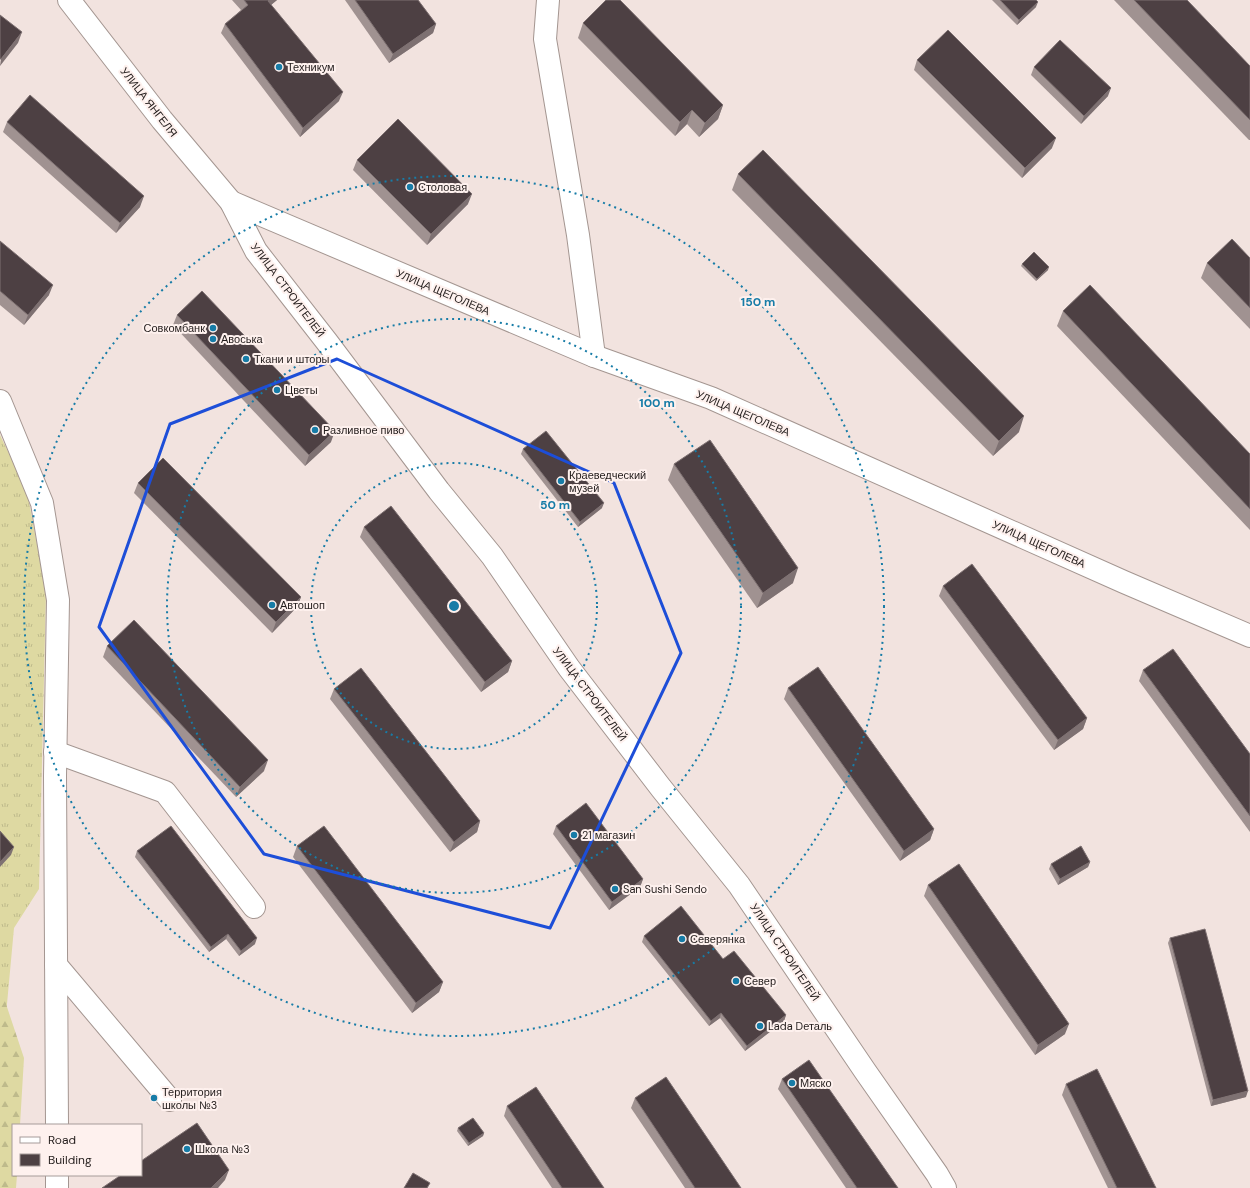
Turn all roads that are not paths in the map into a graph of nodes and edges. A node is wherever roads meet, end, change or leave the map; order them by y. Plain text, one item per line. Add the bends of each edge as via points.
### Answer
1 (69, 0) edge
2 (548, 0) edge
3 (231, 202) junction
4 (594, 356) junction
5 (0, 401) edge
6 (1250, 636) edge
7 (55, 752) junction
8 (254, 907) dead end
9 (56, 965) junction
10 (170, 1100) dead end
11 (57, 1124) edge
12 (57, 1176) edge
13 (57, 1188) edge
14 (945, 1188) edge

1 - 3 street, УЛИЦА ЯНГЕЛЯ via 162,120
2 - 4 street via 545,40 578,235
3 - 4 street, УЛИЦА ЩЕГОЛЕВА
3 - 14 street, УЛИЦА СТРОИТЕЛЕЙ via 256,251 328,342 439,491 492,556 569,668 739,885
4 - 6 street, УЛИЦА ЩЕГОЛЕВА via 711,398
5 - 7 street via 42,503 58,600
7 - 8 street via 164,792
7 - 9 street
9 - 10 street
9 - 11 street
12 - 13 street

